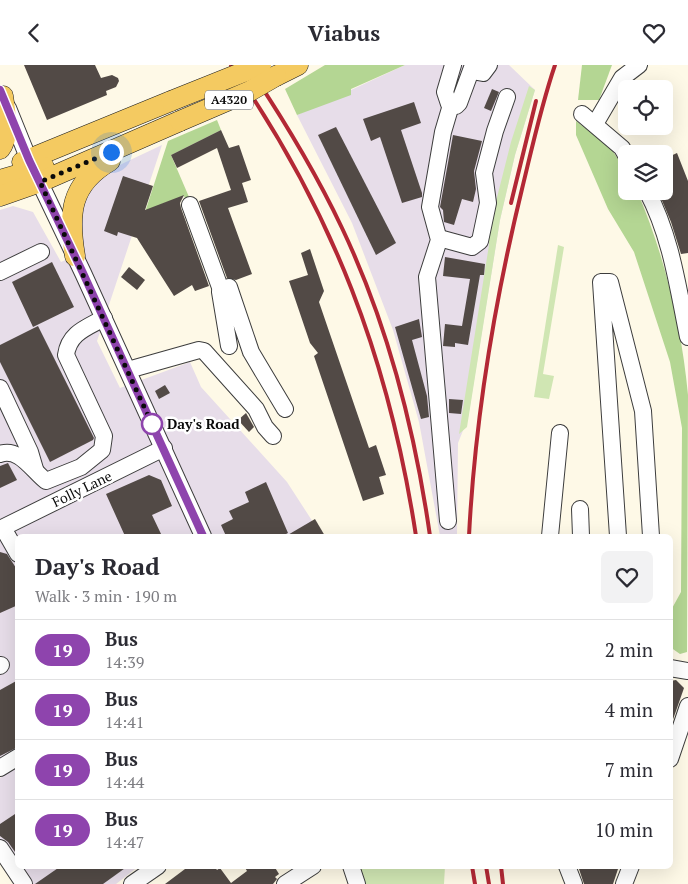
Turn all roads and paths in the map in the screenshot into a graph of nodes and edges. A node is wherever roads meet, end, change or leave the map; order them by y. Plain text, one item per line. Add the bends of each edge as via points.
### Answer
1 (298, 65) edge
2 (453, 65) edge
3 (489, 65) edge
4 (639, 65) edge
5 (472, 68) edge
6 (269, 71) edge
7 (2, 93) edge
8 (506, 97) dead end
9 (451, 105) junction
10 (180, 121) junction
11 (146, 137) junction
12 (618, 145) edge
13 (0, 149) edge
14 (0, 168) edge
15 (34, 171) junction
16 (0, 180) edge
17 (0, 195) edge
18 (651, 200) edge
19 (190, 205) dead end
20 (439, 238) junction
21 (41, 252) dead end
22 (75, 256) junction
23 (0, 271) edge
24 (221, 290) junction
25 (104, 318) junction
26 (688, 337) edge
27 (246, 339) junction
28 (229, 346) junction
29 (208, 355) junction
30 (128, 370) junction
31 (0, 388) edge
32 (285, 409) dead end
33 (560, 433) dead end
34 (273, 436) dead end
35 (164, 449) junction
36 (0, 454) edge
37 (36, 473) junction
38 (580, 509) dead end
39 (448, 521) dead end
40 (2, 529) edge
41 (202, 534) edge
42 (550, 534) edge
43 (581, 534) edge
44 (618, 534) edge
45 (651, 534) edge
46 (15, 549) edge
47 (688, 705) edge
48 (673, 750) edge
49 (15, 759) edge
50 (0, 768) edge
51 (0, 848) edge
52 (154, 869) edge
53 (308, 869) edge
54 (352, 869) edge
55 (568, 869) edge
56 (630, 869) edge
57 (24, 884) edge
58 (132, 884) edge
59 (285, 884) edge
60 (357, 884) edge
61 (574, 884) edge
62 (624, 884) edge

1 - 6 main road, A4320
2 - 9 street via 445,93
3 - 5 street via 484,73
4 - 12 street via 622,78 588,119
5 - 9 street via 459,104
6 - 10 main road, A4320, bridge via 250,91
6 - 15 main road, A4320, bridge via 171,101
7 - 13 main road via 6,125 4,144
7 - 15 street
8 - 20 street via 484,173 488,203 480,241 472,247
9 - 20 street via 444,125 430,207
10 - 11 main road, A4320
10 - 15 main road, A4320 via 163,120
11 - 15 main road, A4320
11 - 22 main road via 135,150 109,162 83,182 75,198 71,221
14 - 15 main road, A4320
15 - 16 main road, A4320
15 - 17 main road, A4320
15 - 22 street
18 - 26 street via 674,268
19 - 24 street
20 - 39 street via 427,278
21 - 23 street
22 - 25 street
24 - 27 street via 229,287
24 - 28 street
25 - 30 street
25 - 37 street via 76,335 67,344 66,355 104,436 102,450 81,467 46,481
27 - 28 street
27 - 32 street via 258,366
28 - 29 street
29 - 30 street via 200,350
29 - 34 street via 256,409
30 - 35 street
31 - 37 street via 30,452
33 - 42 street
35 - 40 street, Folly Lane
35 - 41 street
36 - 37 street via 17,454
38 - 43 street
40 - 46 street
44 - 45 street via 601,282 610,282 643,411
47 - 48 street
49 - 50 street
51 - 57 street
52 - 58 street
53 - 59 street
54 - 60 street
55 - 61 street
56 - 62 street

